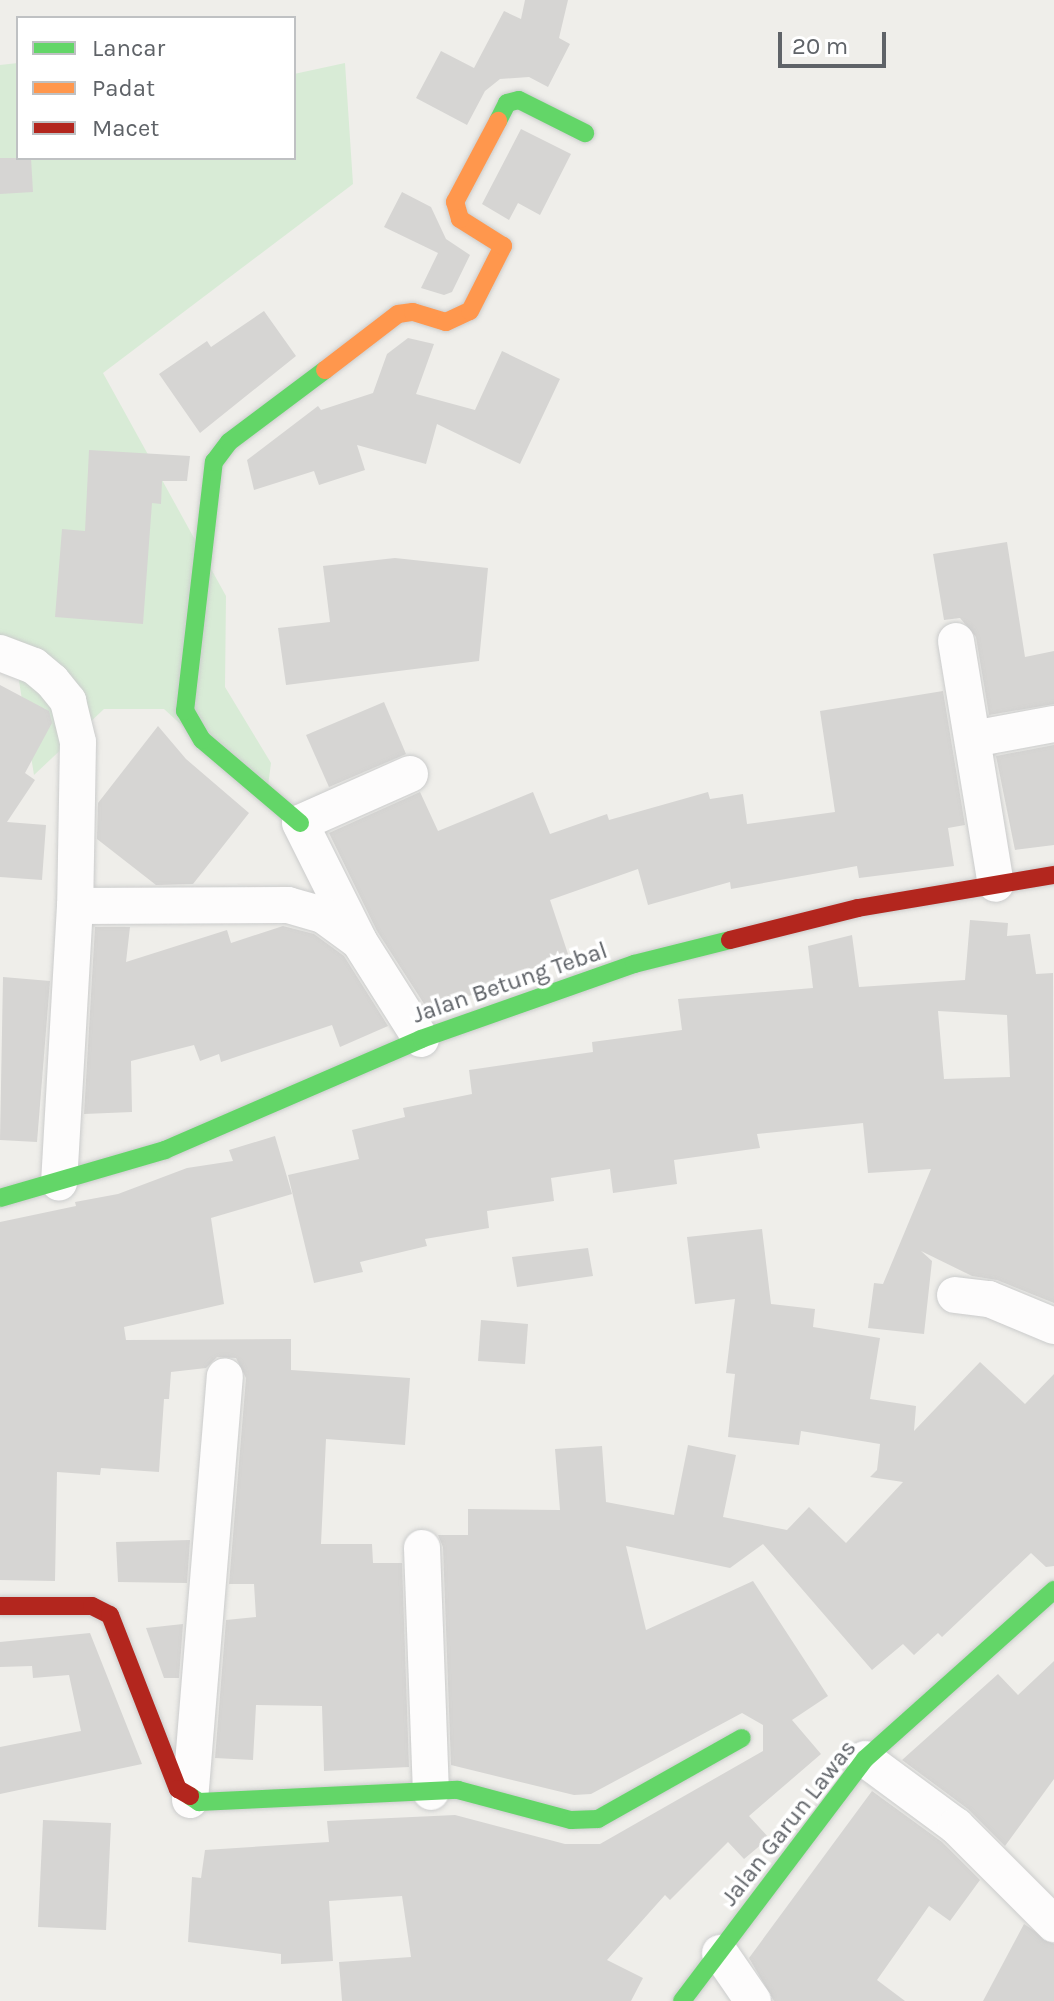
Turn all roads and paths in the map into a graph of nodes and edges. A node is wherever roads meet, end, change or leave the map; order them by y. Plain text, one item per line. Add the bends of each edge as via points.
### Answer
1 (585, 133) dead end
2 (956, 641) dead end
3 (0, 653) edge
4 (1054, 724) edge
5 (973, 739) junction
6 (410, 774) dead end
7 (300, 823) junction
8 (1054, 875) edge
9 (996, 884) junction
10 (75, 906) junction
11 (359, 941) junction
12 (421, 1039) junction
13 (59, 1183) junction
14 (0, 1198) edge
15 (955, 1295) dead end
16 (1054, 1326) edge
17 (225, 1376) dead end
18 (422, 1548) dead end
19 (1054, 1590) edge
20 (0, 1606) edge
21 (742, 1738) dead end
22 (865, 1759) junction
23 (431, 1792) junction
24 (190, 1800) junction
25 (1054, 1924) edge
26 (720, 1953) junction
27 (682, 2001) edge
28 (753, 2001) edge

1 - 7 street via 519,100 507,103 455,202 460,219 503,246 470,311 455,321 398,314 229,442 214,462 185,711 202,740
2 - 5 street
3 - 10 street via 34,666 52,681 74,719
4 - 5 street
5 - 9 street
6 - 7 street
7 - 11 street
8 - 9 street, Jalan Betung Tebal
9 - 12 street, Jalan Betung Tebal via 759,930 634,964
10 - 11 street via 288,905 323,915
10 - 13 street
11 - 12 street
12 - 13 street, Jalan Betung Tebal via 235,1123
13 - 14 street, Jalan Betung Tebal
15 - 16 street via 989,1299
17 - 24 street
18 - 23 street
19 - 22 street, Jalan Garun Lawas
20 - 24 street via 92,1606 115,1620 178,1789
21 - 23 street via 598,1819 571,1820 475,1793
22 - 25 street via 956,1826
22 - 26 street, Jalan Garun Lawas
23 - 24 street
26 - 27 street, Jalan Garun Lawas
26 - 28 street

